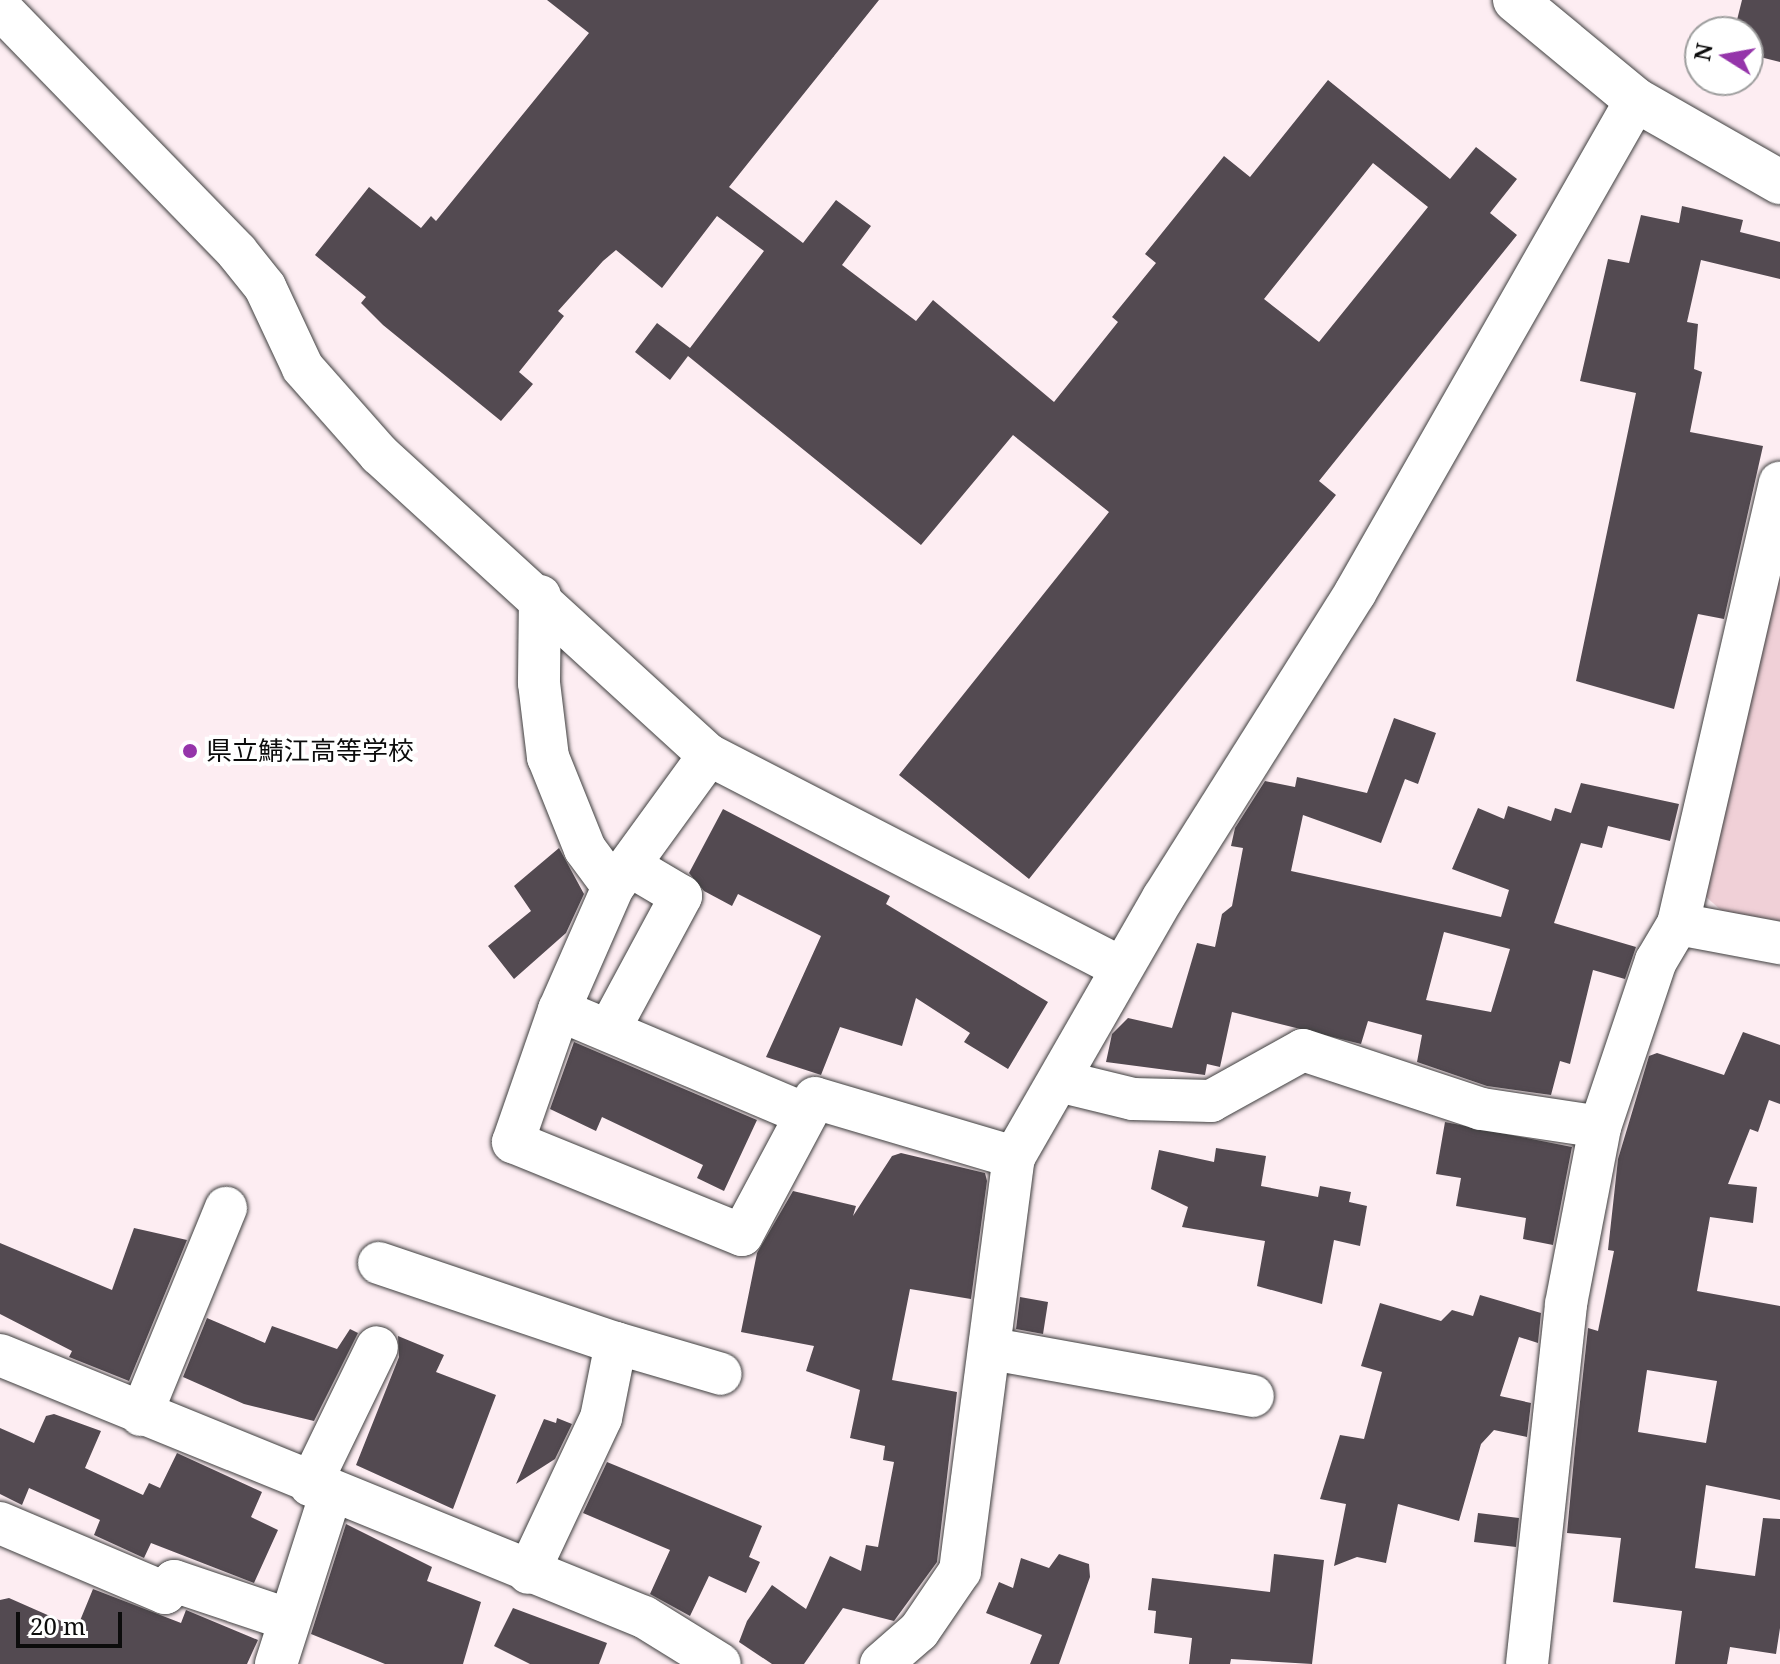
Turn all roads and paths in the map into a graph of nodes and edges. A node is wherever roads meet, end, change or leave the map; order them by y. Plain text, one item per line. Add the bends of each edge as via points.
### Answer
1 (1515, 0) edge
2 (0, 8) edge
3 (1636, 100) junction
4 (1780, 182) edge
5 (1780, 483) edge
6 (540, 596) junction
7 (709, 755) junction
8 (622, 877) junction
9 (1678, 924) junction
10 (1780, 943) edge
11 (1121, 968) junction
12 (559, 1010) junction
13 (610, 1028) junction
14 (1059, 1081) junction
15 (805, 1114) junction
16 (1600, 1127) junction
17 (1014, 1157) junction
18 (226, 1208) dead end
19 (379, 1263) dead end
20 (616, 1343) junction
21 (377, 1347) dead end
22 (992, 1349) junction
23 (2, 1360) edge
24 (721, 1374) dead end
25 (1253, 1396) dead end
26 (141, 1415) junction
27 (320, 1489) junction
28 (0, 1523) edge
29 (528, 1573) junction
30 (287, 1619) junction
31 (276, 1664) edge
32 (720, 1664) edge
33 (881, 1664) edge
34 (1527, 1664) edge

1 - 3 street
2 - 6 street via 237,252 265,287 303,368 379,454
3 - 4 street
3 - 11 street via 1355,593
5 - 9 street
6 - 7 street
6 - 8 street via 539,683 548,757 585,849
7 - 8 street
7 - 11 street
8 - 12 street
8 - 13 street via 681,896
9 - 10 street
9 - 16 street via 1656,961
11 - 14 street
12 - 13 street
12 - 15 street via 513,1142 742,1235
13 - 15 street
14 - 16 street via 1133,1099 1211,1101 1303,1050 1481,1109
14 - 17 street
15 - 17 street via 815,1098
16 - 34 street via 1566,1304
17 - 22 street
18 - 26 street
19 - 20 street
20 - 24 street
20 - 29 street via 601,1418
21 - 27 street
22 - 25 street
22 - 33 street via 960,1571 919,1631
23 - 26 street
26 - 27 street
27 - 29 street
27 - 30 street
28 - 30 street via 159,1607 174,1581
29 - 32 street via 644,1617
30 - 31 street

